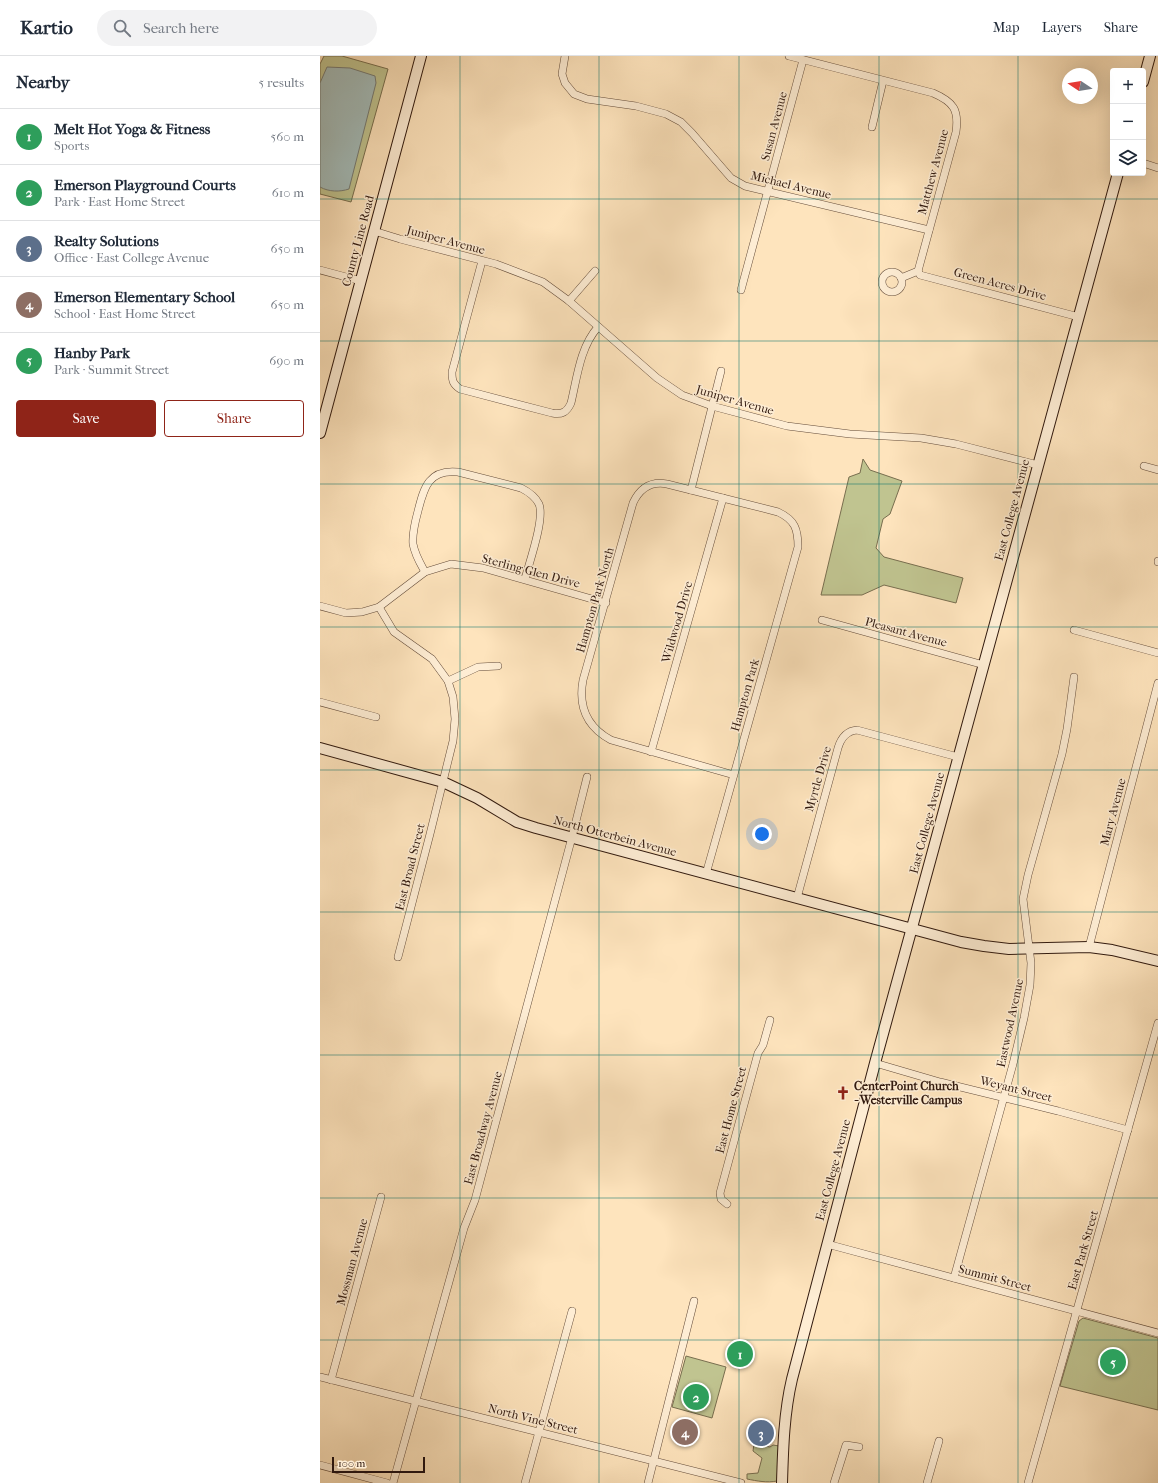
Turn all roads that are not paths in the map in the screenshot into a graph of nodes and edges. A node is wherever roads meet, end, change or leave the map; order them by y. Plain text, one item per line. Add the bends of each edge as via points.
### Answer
1 (421, 56) edge
2 (565, 56) edge
3 (789, 56) edge
4 (1150, 56) edge
5 (803, 60) junction
6 (1146, 71) edge
7 (883, 81) junction
8 (872, 127) dead end
9 (1146, 164) edge
10 (1158, 168) edge
11 (1117, 176) edge
12 (768, 192) junction
13 (929, 230) junction
14 (374, 231) junction
15 (482, 261) junction
16 (320, 270) edge
17 (595, 271) dead end
18 (918, 271) junction
19 (901, 278) dead end
20 (361, 281) junction
21 (741, 290) dead end
22 (569, 301) junction
23 (1079, 316) junction
24 (598, 327) junction
25 (721, 372) dead end
26 (712, 406) junction
27 (320, 433) edge
28 (1038, 465) junction
29 (1144, 466) dead end
30 (1158, 470) edge
31 (691, 490) junction
32 (723, 498) junction
33 (425, 572) junction
34 (525, 579) junction
35 (606, 603) junction
36 (320, 606) edge
37 (379, 607) junction
38 (822, 620) dead end
39 (1074, 630) dead end
40 (1158, 653) edge
41 (984, 665) junction
42 (498, 666) dead end
43 (1074, 677) dead end
44 (448, 681) junction
45 (1158, 683) edge
46 (320, 702) edge
47 (376, 717) dead end
48 (320, 748) edge
49 (651, 752) junction
50 (958, 757) junction
51 (734, 775) junction
52 (586, 777) dead end
53 (443, 782) junction
54 (572, 837) junction
55 (706, 874) junction
56 (797, 898) junction
57 (912, 930) junction
58 (1089, 947) junction
59 (1030, 948) junction
60 (398, 957) dead end
61 (1158, 961) edge
62 (770, 1020) dead end
63 (1158, 1023) edge
64 (875, 1063) junction
65 (1004, 1098) junction
66 (1128, 1130) junction
67 (381, 1197) dead end
68 (727, 1204) dead end
69 (827, 1244) junction
70 (954, 1278) junction
71 (694, 1301) dead end
72 (572, 1311) dead end
73 (1077, 1312) junction
74 (1158, 1333) edge
75 (320, 1377) edge
76 (331, 1380) junction
77 (416, 1402) junction
78 (538, 1432) junction
79 (939, 1442) dead end
80 (859, 1447) dead end
81 (654, 1461) junction
82 (320, 1466) edge
83 (736, 1482) edge
84 (387, 1483) edge
85 (393, 1483) edge
86 (525, 1483) edge
87 (648, 1483) edge
88 (782, 1483) edge
89 (834, 1483) edge
90 (927, 1483) edge
91 (1028, 1483) edge

1 - 14 street, County Line Road
2 - 12 street, Michael Avenue via 562,74 565,83 574,94 587,99 636,106 666,114 681,122 731,178 745,186
3 - 5 street, Matthew Avenue
4 - 6 street
5 - 7 street, Matthew Avenue
5 - 12 street, Susan Avenue
7 - 8 street
7 - 13 street, Matthew Avenue via 946,98 954,108 958,120
9 - 10 street
11 - 23 street, East College Avenue
12 - 13 street, Michael Avenue
12 - 21 street, Susan Avenue
13 - 18 street, Matthew Avenue
14 - 15 street, Juniper Avenue
14 - 20 street, County Line Road
15 - 22 street, Juniper Avenue via 543,282
15 - 24 street via 452,372 454,385 460,389 552,413 564,413 571,403 583,354 591,335
16 - 20 street
17 - 22 street
18 - 19 street
18 - 23 street, Green Acres Drive via 920,275
20 - 27 street, County Line Road
22 - 24 street, Juniper Avenue
23 - 28 street, East College Avenue
24 - 26 street, Juniper Avenue via 682,395
25 - 26 street
26 - 28 street, Juniper Avenue via 787,426 850,434 921,438 956,444
26 - 31 street
28 - 41 street, East College Avenue
29 - 30 street
31 - 32 street
31 - 35 street, Hampton Park North via 664,483 650,485 640,492 633,503
32 - 49 street, Wildwood Drive
32 - 51 street, Hampton Park via 778,512 793,523 798,534 798,547
33 - 34 street, Sterling Glen Drive via 451,564 483,568
33 - 34 street via 415,553 415,523 426,485 436,474 450,471 521,488 536,499 541,512 540,525
33 - 37 street, Sterling Glen Drive
34 - 35 street, Sterling Glen Drive
35 - 49 street, Hampton Park North via 582,688 584,710 593,726 611,740
36 - 37 street, Sterling Glen Drive via 346,613
37 - 44 street via 394,632 432,660
38 - 41 street, Pleasant Avenue
39 - 40 street
41 - 50 street, East College Avenue
42 - 44 street via 478,667
43 - 59 street, Eastwood Avenue via 1062,754 1023,899
44 - 53 street, East Broad Street via 455,719 453,741
45 - 58 street, Mary Avenue
46 - 47 street
48 - 53 street, North Otterbein Avenue
49 - 51 street
50 - 56 street, Myrtle Drive via 857,730 847,732 838,748
50 - 57 street, East College Avenue
51 - 55 street, Hampton Park
52 - 54 street, East Broadway Avenue
53 - 54 street, North Otterbein Avenue via 477,798 517,822
53 - 60 street, East Broad Street
54 - 55 street, North Otterbein Avenue
54 - 77 street, East Broadway Avenue via 475,1200 464,1228
55 - 56 street, North Otterbein Avenue
56 - 57 street, North Otterbein Avenue
57 - 59 street, North Otterbein Avenue via 984,946
57 - 64 street, East College Avenue
58 - 59 street, North Otterbein Avenue
58 - 61 street, North Otterbein Avenue
59 - 65 street, Eastwood Avenue via 1030,985
62 - 68 street, East Home Street via 758,1054 720,1193 721,1200
63 - 66 street, East Park Street
64 - 65 street, Weyant Street
64 - 69 street, East College Avenue
65 - 66 street, Weyant Street
65 - 70 street, Eastwood Avenue
66 - 73 street, East Park Street
67 - 76 street, Mossman Avenue
69 - 70 street, Summit Street
69 - 88 street, East College Avenue via 787,1398
70 - 73 street, Summit Street
71 - 81 street
72 - 78 street
73 - 74 street, Summit Street
73 - 91 street, East Park Street
75 - 76 street, North Vine Street
76 - 77 street, North Vine Street
77 - 78 street, North Vine Street
77 - 85 street, East Broadway Avenue
78 - 81 street, North Vine Street
78 - 86 street
79 - 90 street
80 - 89 street via 846,1445
81 - 83 street, North Vine Street
81 - 87 street
82 - 84 street

